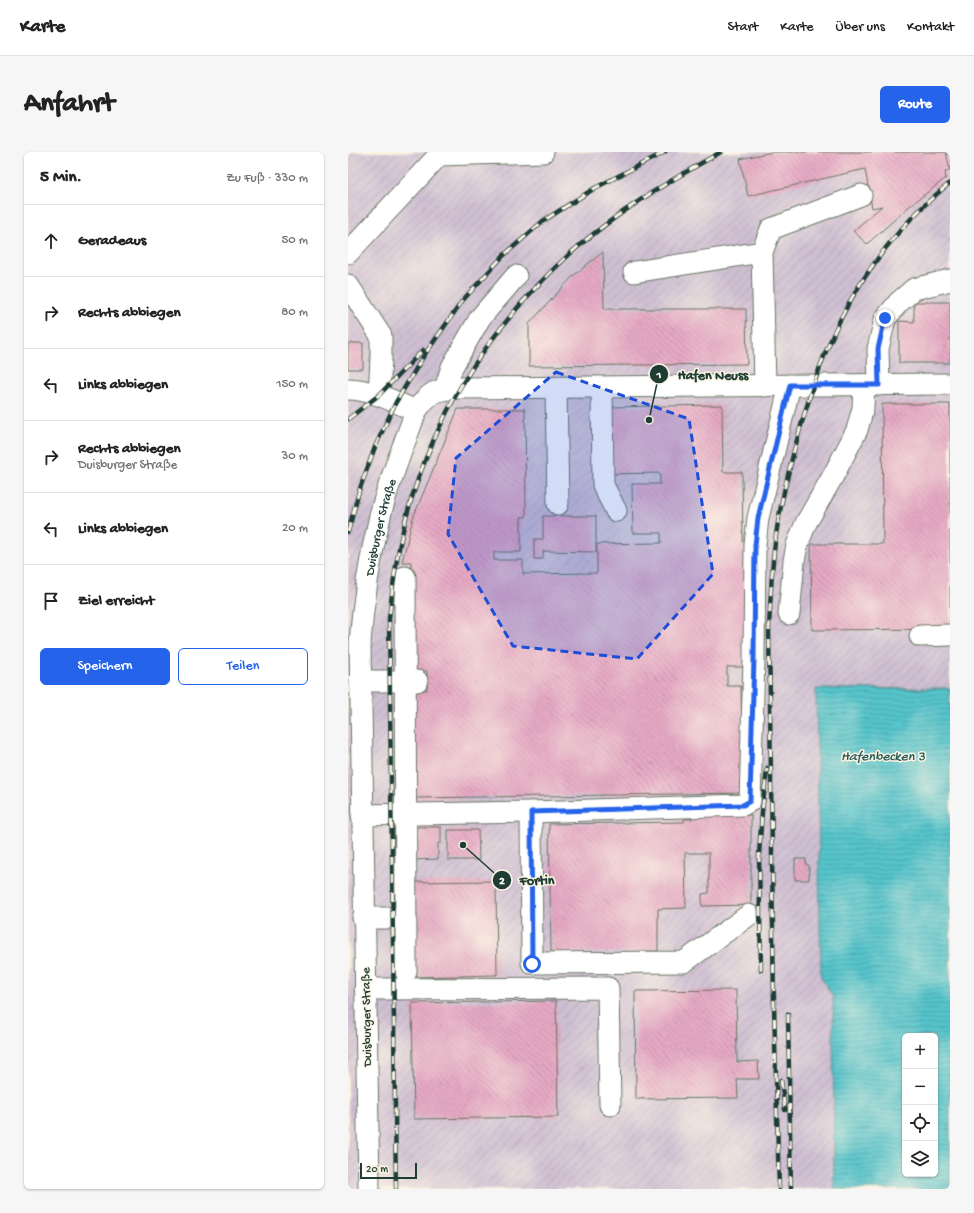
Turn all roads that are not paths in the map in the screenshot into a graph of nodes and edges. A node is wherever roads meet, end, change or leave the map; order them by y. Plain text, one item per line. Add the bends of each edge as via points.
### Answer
1 (543, 152) edge
2 (861, 195) dead end
3 (762, 252) junction
4 (348, 253) edge
5 (634, 272) dead end
6 (516, 276) dead end
7 (950, 280) edge
8 (348, 285) edge
9 (950, 384) edge
10 (790, 385) junction
11 (871, 385) junction
12 (764, 386) junction
13 (556, 388) junction
14 (602, 388) junction
15 (348, 389) edge
16 (445, 389) junction
17 (379, 395) junction
18 (416, 411) junction
19 (558, 504) dead end
20 (616, 511) dead end
21 (405, 577) dead end
22 (790, 614) dead end
23 (950, 635) edge
24 (920, 636) dead end
25 (360, 681) junction
26 (411, 681) junction
27 (531, 812) junction
28 (362, 815) junction
29 (406, 815) junction
30 (749, 915) dead end
31 (364, 918) junction
32 (406, 918) junction
33 (406, 972) dead end
34 (365, 989) junction
35 (357, 1043) edge
36 (610, 1105) dead end
37 (369, 1189) edge

1 - 4 street via 439,155
2 - 3 street via 770,229
3 - 5 street
3 - 12 street
6 - 16 street via 473,329 452,367
7 - 11 street via 914,288 885,318
8 - 17 street via 381,336
9 - 11 street, Duisburger Straße
10 - 11 street, Duisburger Straße
10 - 12 street, Duisburger Straße
10 - 27 street via 758,518 755,545 750,801 743,805
11 - 22 street via 857,430 806,523 797,545
12 - 14 street, Duisburger Straße
13 - 14 street, Duisburger Straße
13 - 16 street, Duisburger Straße
13 - 19 street
14 - 20 street via 603,485
15 - 17 street
16 - 18 street, Duisburger Straße via 426,397
17 - 18 street
18 - 25 street, Duisburger Straße via 381,514 370,564 362,613
21 - 26 street
23 - 24 street
25 - 26 street
25 - 28 street, Duisburger Straße
26 - 29 street
27 - 29 street
27 - 30 street via 532,964 684,962
28 - 29 street
28 - 31 street, Duisburger Straße
29 - 32 street
31 - 32 street
31 - 34 street, Duisburger Straße
32 - 33 street
34 - 35 street, Duisburger Straße
34 - 36 street via 608,988
35 - 37 street, Duisburger Straße

